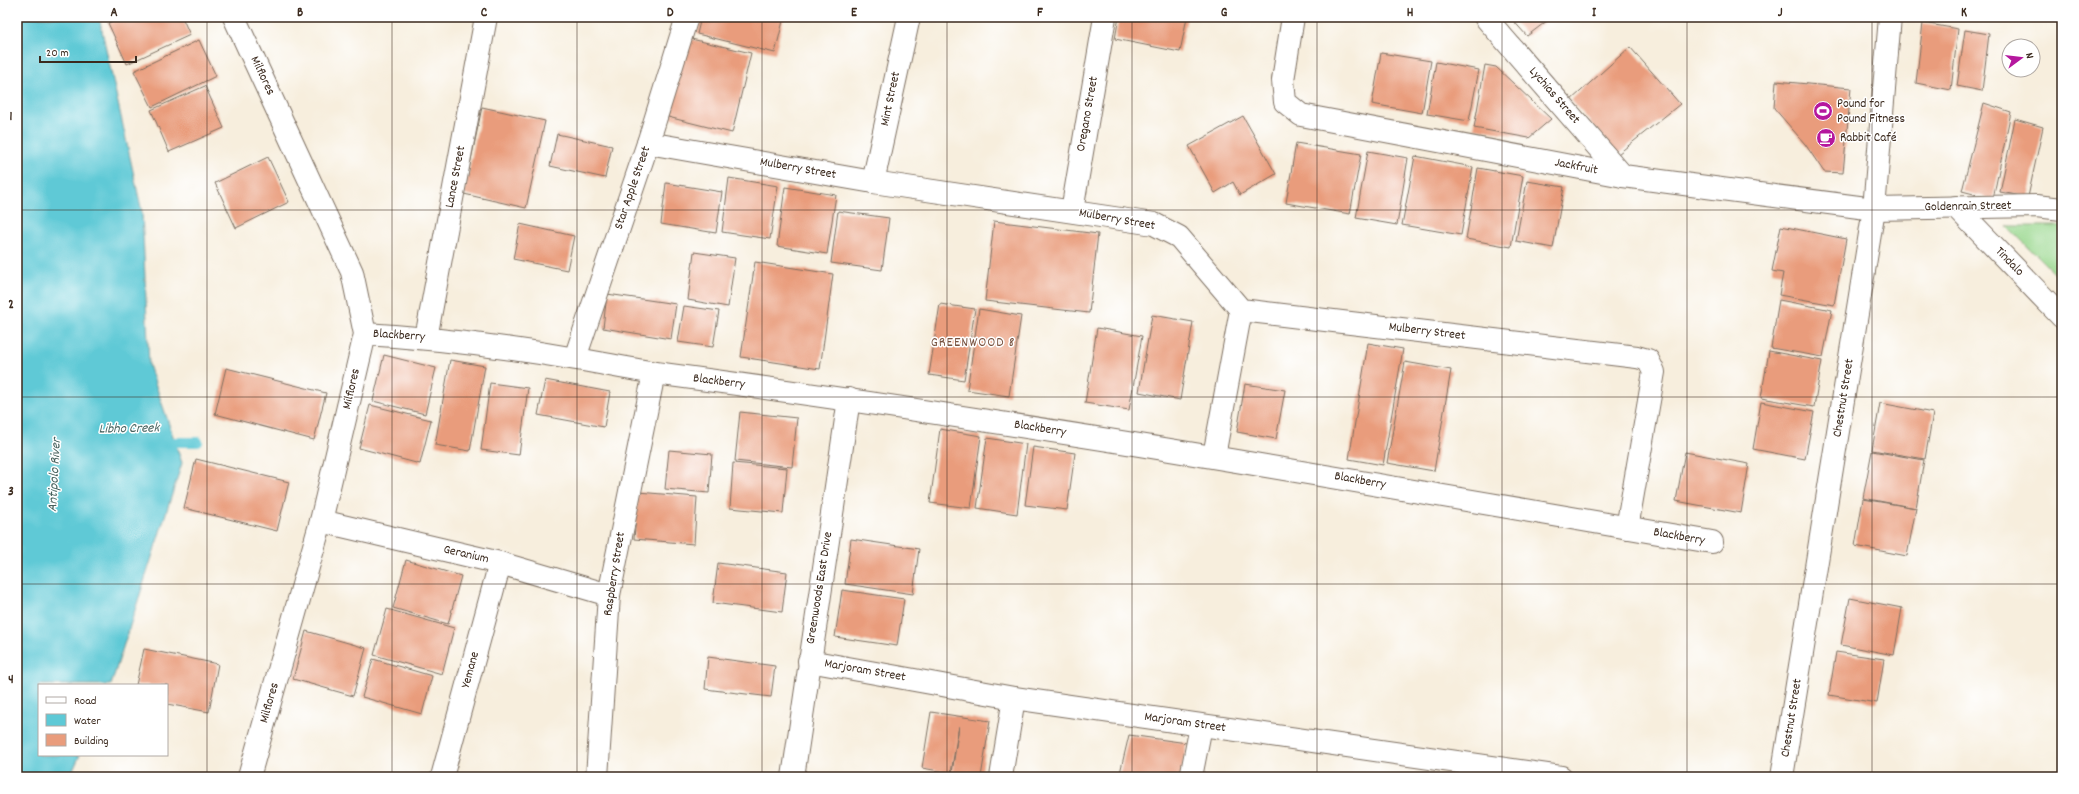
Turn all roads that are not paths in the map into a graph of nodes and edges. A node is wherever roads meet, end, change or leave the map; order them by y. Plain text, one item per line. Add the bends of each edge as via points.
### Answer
1 (234, 17) edge
2 (486, 17) edge
3 (687, 17) edge
4 (909, 17) edge
5 (1105, 17) edge
6 (1293, 17) edge
7 (1485, 17) edge
8 (1890, 17) edge
9 (648, 143) junction
10 (1623, 176) junction
11 (873, 182) junction
12 (1956, 207) junction
13 (1874, 209) junction
14 (2062, 209) edge
15 (1072, 211) junction
16 (1241, 310) junction
17 (2062, 317) edge
18 (365, 334) junction
19 (426, 338) junction
20 (575, 358) junction
21 (654, 373) junction
22 (850, 399) junction
23 (1214, 456) junction
24 (321, 521) junction
25 (1627, 528) junction
26 (1712, 542) dead end
27 (500, 563) junction
28 (609, 594) junction
29 (809, 661) junction
30 (1014, 698) junction
31 (1201, 726) junction
32 (249, 777) edge
33 (442, 777) edge
34 (597, 777) edge
35 (793, 777) edge
36 (1002, 777) edge
37 (1191, 777) edge
38 (1561, 777) edge
39 (1782, 777) edge

1 - 18 street, Milflores via 352,272
2 - 19 street, Lance Street
3 - 9 street, Star Apple Street
4 - 11 street, Mint Street
5 - 15 street, Oregano Street
6 - 10 street, Jackfruit via 1283,80 1285,102 1301,115
7 - 10 street, Lychias Street
8 - 13 street, Chestnut Street
9 - 11 street, Mulberry Street
9 - 20 street, Star Apple Street
10 - 13 street, Jackfruit
11 - 15 street, Mulberry Street
12 - 13 street, Goldenrain Street
12 - 14 street, Goldenrain Street via 2036,206
12 - 17 street, Tindalo
13 - 39 street, Chestnut Street
15 - 16 street, Mulberry Street via 1154,224 1179,237
16 - 23 street
16 - 25 street, Mulberry Street via 1648,360 1654,372
18 - 19 street, Blackberry
18 - 24 street, Milflores
19 - 20 street, Blackberry
20 - 21 street, Blackberry
21 - 22 street, Blackberry
21 - 28 street, Raspberry Street
22 - 23 street, Blackberry
22 - 29 street, Greenwoods East Drive
23 - 25 street, Blackberry
24 - 27 street, Geranium
24 - 32 street, Milflores
25 - 26 street, Blackberry
27 - 28 street, Geranium
27 - 33 street, Yemane
28 - 34 street, Raspberry Street
29 - 30 street, Marjoram Street
29 - 35 street, Greenwoods East Drive
30 - 31 street, Marjoram Street
30 - 36 street
31 - 37 street
31 - 38 street, Marjoram Street

